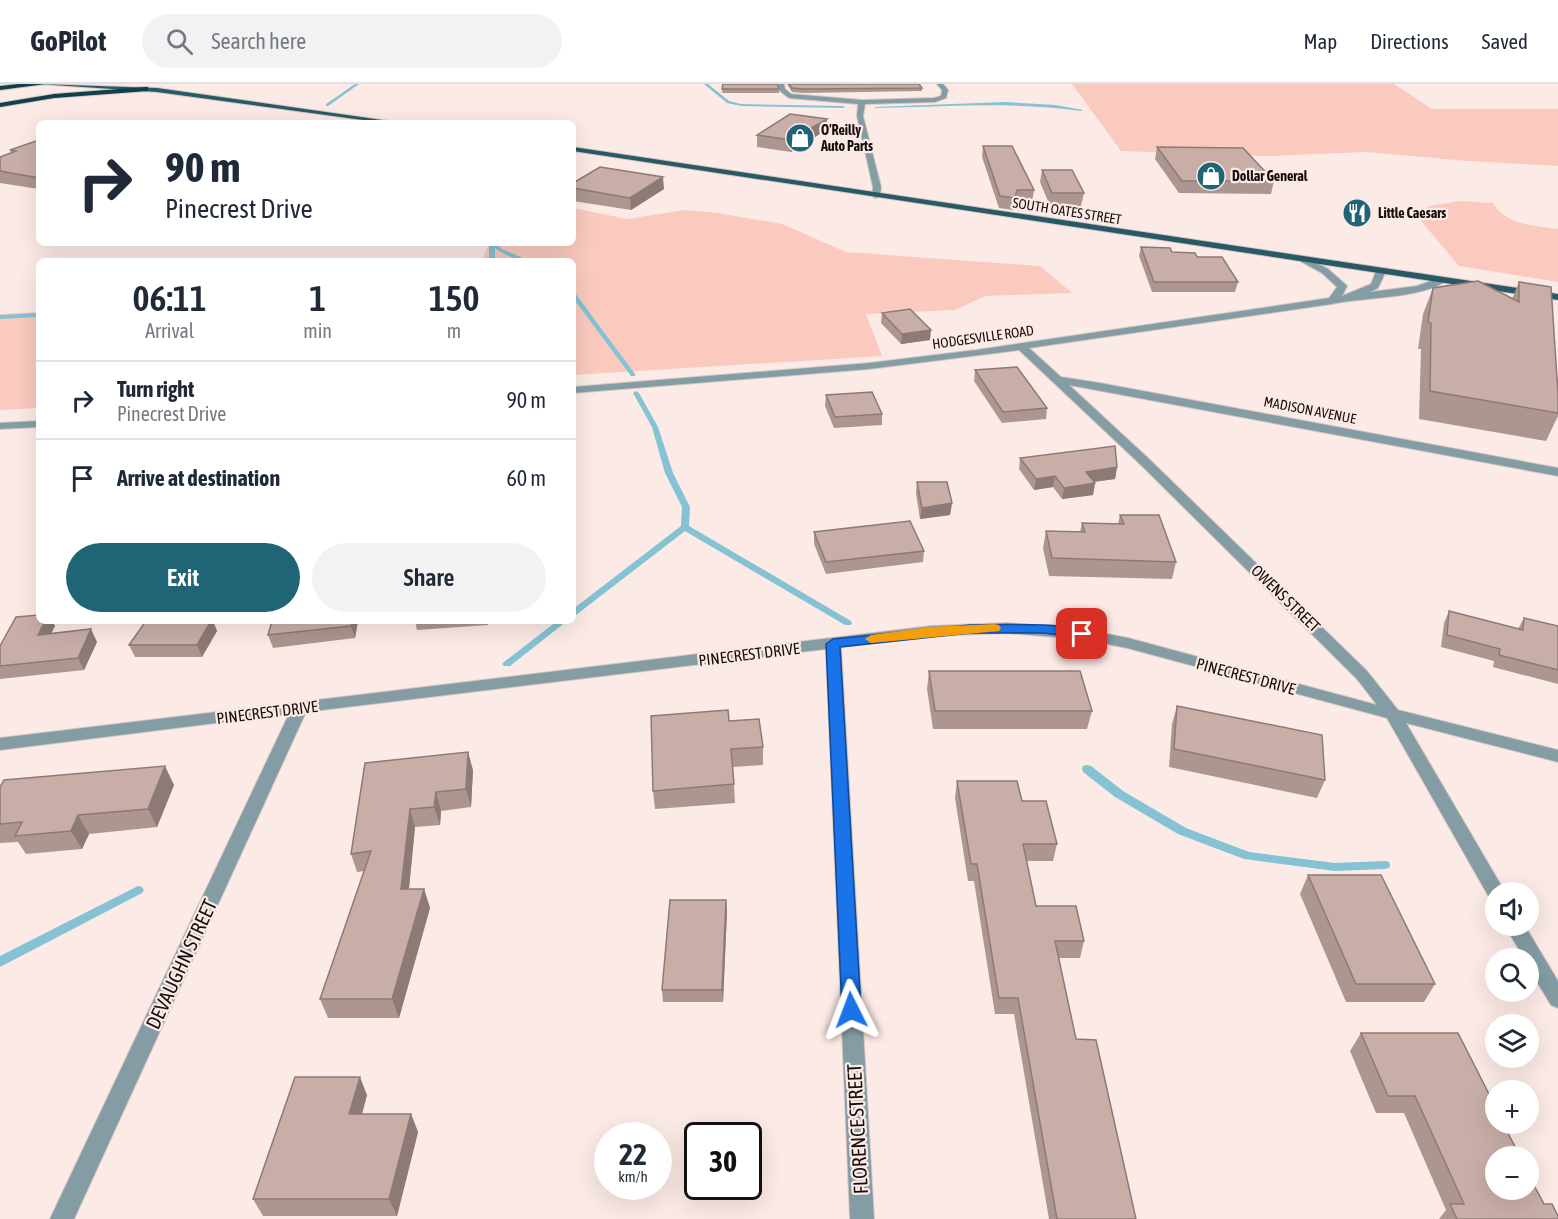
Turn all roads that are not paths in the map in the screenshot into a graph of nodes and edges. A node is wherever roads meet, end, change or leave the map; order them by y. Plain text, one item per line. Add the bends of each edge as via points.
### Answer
1 (11, 84) edge
2 (42, 84) edge
3 (132, 84) edge
4 (781, 84) edge
5 (940, 84) edge
6 (0, 88) edge
7 (145, 89) junction
8 (0, 99) edge
9 (862, 102) junction
10 (0, 105) edge
11 (378, 120) edge
12 (576, 149) edge
13 (876, 196) junction
14 (1303, 259) junction
15 (1381, 271) junction
16 (1442, 280) junction
17 (1558, 297) edge
18 (1350, 298) junction
19 (1332, 301) junction
20 (1022, 347) junction
21 (1056, 380) junction
22 (576, 390) edge
23 (36, 424) edge
24 (0, 426) edge
25 (1558, 472) edge
26 (833, 644) junction
27 (300, 708) junction
28 (1392, 713) junction
29 (0, 744) edge
30 (1558, 756) edge
31 (1490, 882) edge
32 (1521, 936) edge
33 (1558, 999) edge
34 (62, 1219) edge
35 (862, 1219) edge

1 - 6 highway
2 - 6 highway
2 - 7 main road
2 - 8 highway
3 - 7 highway
4 - 9 street via 789,96
5 - 9 street via 944,96 935,100
7 - 10 highway via 54,96
7 - 11 main road
9 - 13 street via 860,116 878,187
12 - 13 main road, SOUTH OATES STREET
13 - 14 main road, SOUTH OATES STREET
14 - 15 main road, SOUTH OATES STREET
14 - 19 street via 1325,270 1342,286
15 - 16 main road, SOUTH OATES STREET
15 - 18 street, HODGESVILLE ROAD via 1375,286
16 - 17 main road, SOUTH OATES STREET
16 - 18 street via 1419,289
18 - 19 street, HODGESVILLE ROAD
19 - 20 street, HODGESVILLE ROAD
20 - 21 street, OWENS STREET
20 - 22 street, HODGESVILLE ROAD via 869,366
21 - 25 street, MADISON AVENUE
21 - 28 street, OWENS STREET via 1320,631
23 - 24 street
26 - 27 street, PINECREST DRIVE
26 - 28 street, PINECREST DRIVE via 941,631 1044,629 1128,644
26 - 35 street, FLORENCE STREET
27 - 29 street, PINECREST DRIVE
27 - 34 street, DEVAUGHN STREET
28 - 30 street, PINECREST DRIVE
28 - 31 street, OWENS STREET
32 - 33 street

